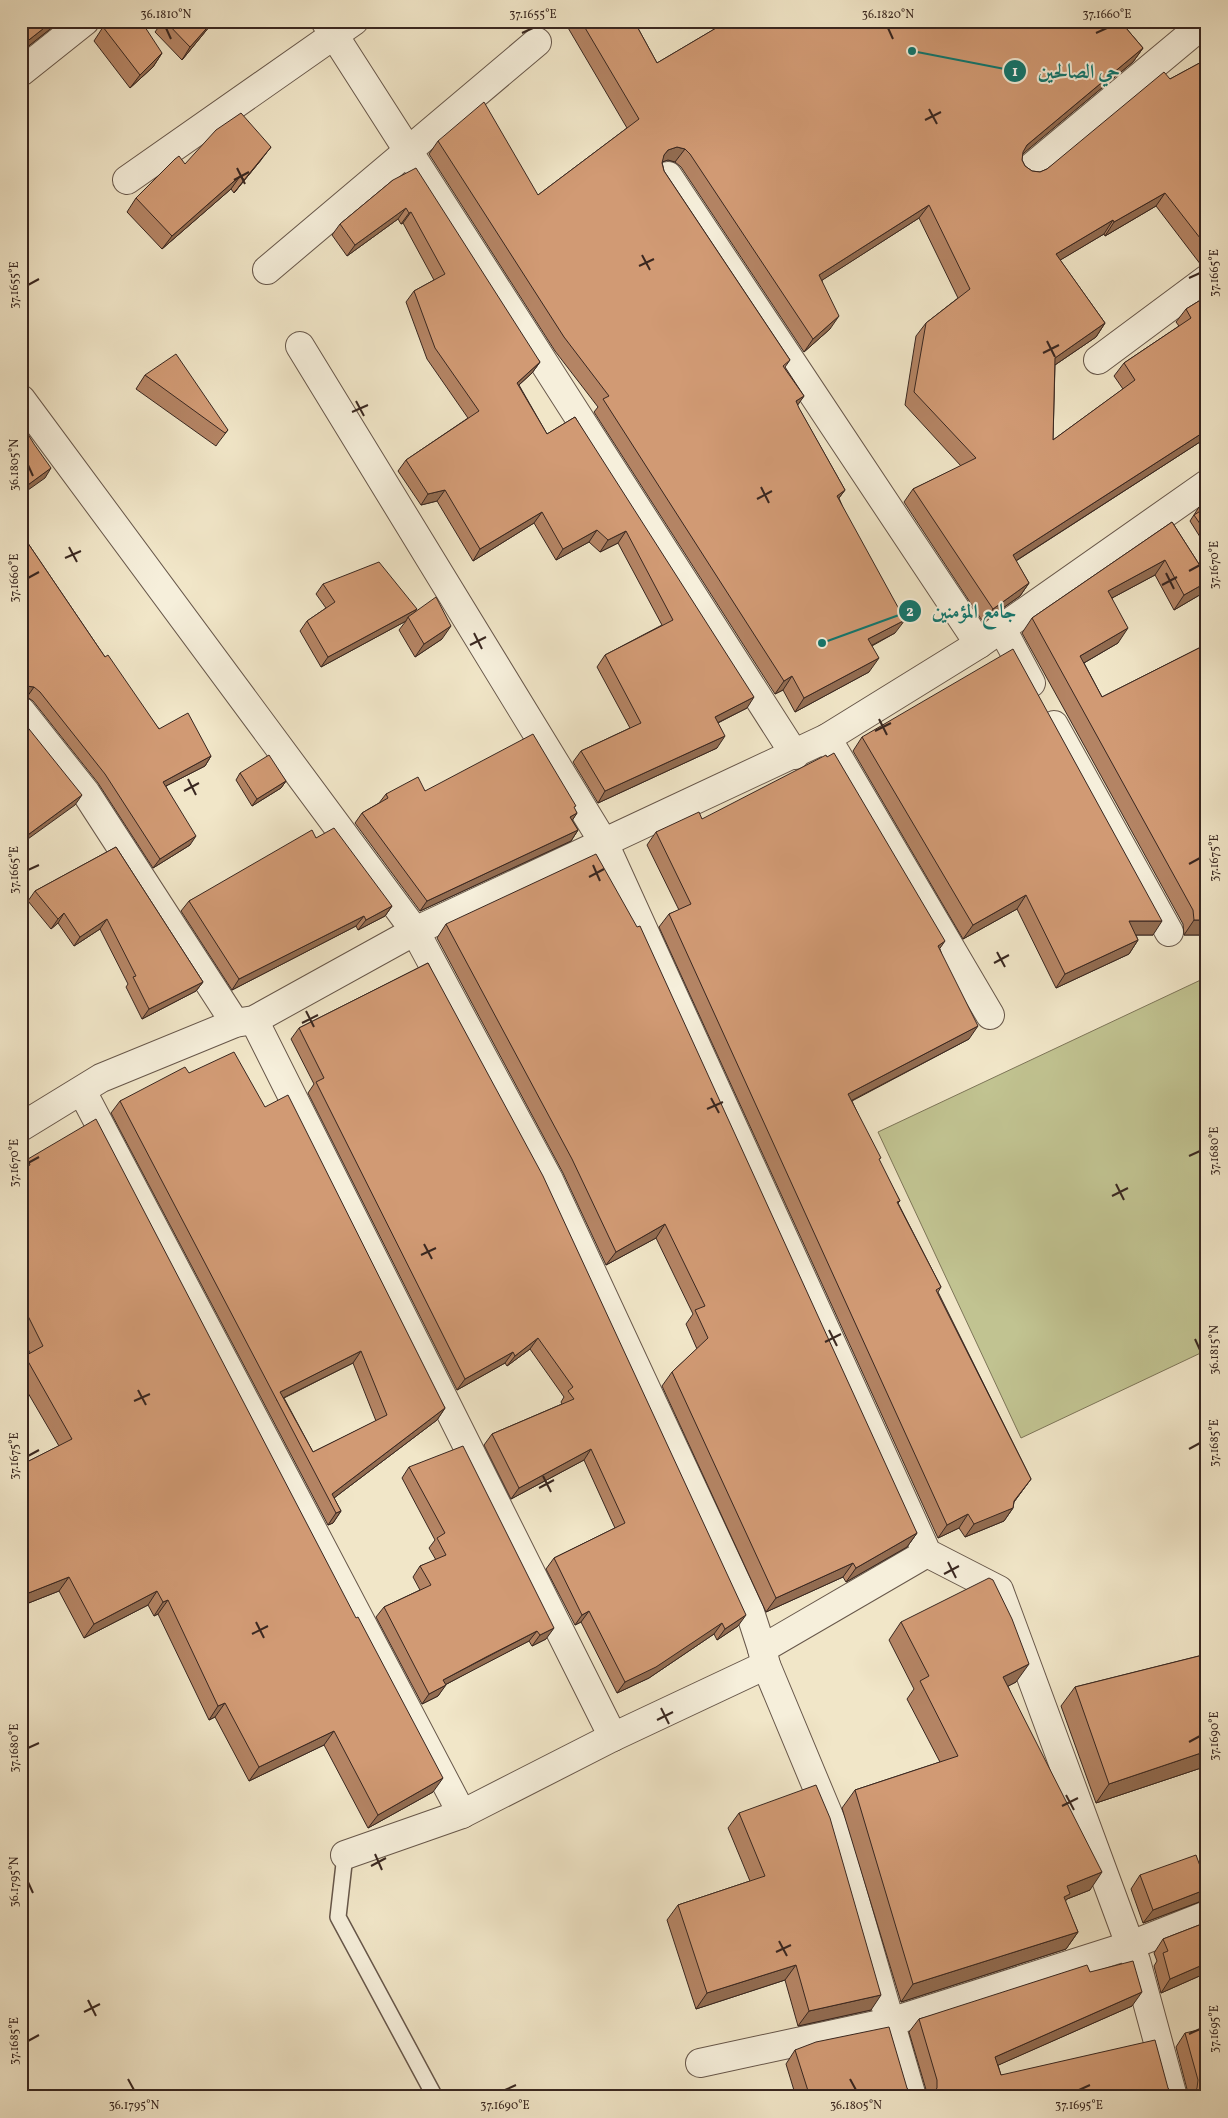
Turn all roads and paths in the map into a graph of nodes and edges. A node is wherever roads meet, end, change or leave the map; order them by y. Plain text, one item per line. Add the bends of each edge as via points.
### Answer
1 (85, 21) edge
2 (337, 26) edge
3 (1198, 32) edge
4 (537, 42) dead end
5 (21, 72) edge
6 (408, 152) junction
7 (1028, 170) edge
8 (668, 176) edge
9 (127, 180) dead end
10 (267, 270) dead end
11 (1207, 279) edge
12 (300, 346) dead end
13 (1098, 360) dead end
14 (21, 398) edge
15 (1207, 484) edge
16 (1165, 512) junction
17 (1180, 537) edge
18 (1000, 628) junction
19 (979, 644) junction
20 (21, 711) edge
21 (827, 738) junction
22 (795, 755) junction
23 (604, 843) junction
24 (415, 932) junction
25 (1169, 932) dead end
26 (990, 1016) dead end
27 (244, 1022) junction
28 (82, 1092) junction
29 (21, 1127) edge
30 (927, 1553) junction
31 (764, 1657) junction
32 (613, 1737) junction
33 (462, 1814) junction
34 (345, 1855) joint
35 (1207, 1914) edge
36 (1131, 1945) junction
37 (890, 2022) junction
38 (700, 2063) dead end
39 (435, 2097) edge
40 (912, 2097) edge
41 (1173, 2097) edge

1 - 5 street
2 - 6 street
2 - 9 street
3 - 7 street
4 - 6 street
6 - 10 street
6 - 22 street
8 - 19 street
11 - 13 street
12 - 23 street
14 - 24 street
15 - 16 street
16 - 17 street
16 - 18 street
18 - 19 street
18 - 25 street
19 - 21 street
20 - 27 street via 86,793
21 - 22 street
21 - 26 street
22 - 23 street
23 - 24 street
23 - 30 street
24 - 27 street
24 - 31 street via 549,1180 750,1612
27 - 28 street via 101,1078
27 - 32 street
28 - 29 street
28 - 33 street
30 - 31 street
30 - 36 street via 999,1590
31 - 32 street
31 - 37 street via 834,1828
32 - 33 street
33 - 34 street
34 - 39 lane via 338,1917
35 - 36 street
36 - 37 street
36 - 41 street
37 - 38 street
37 - 40 street

